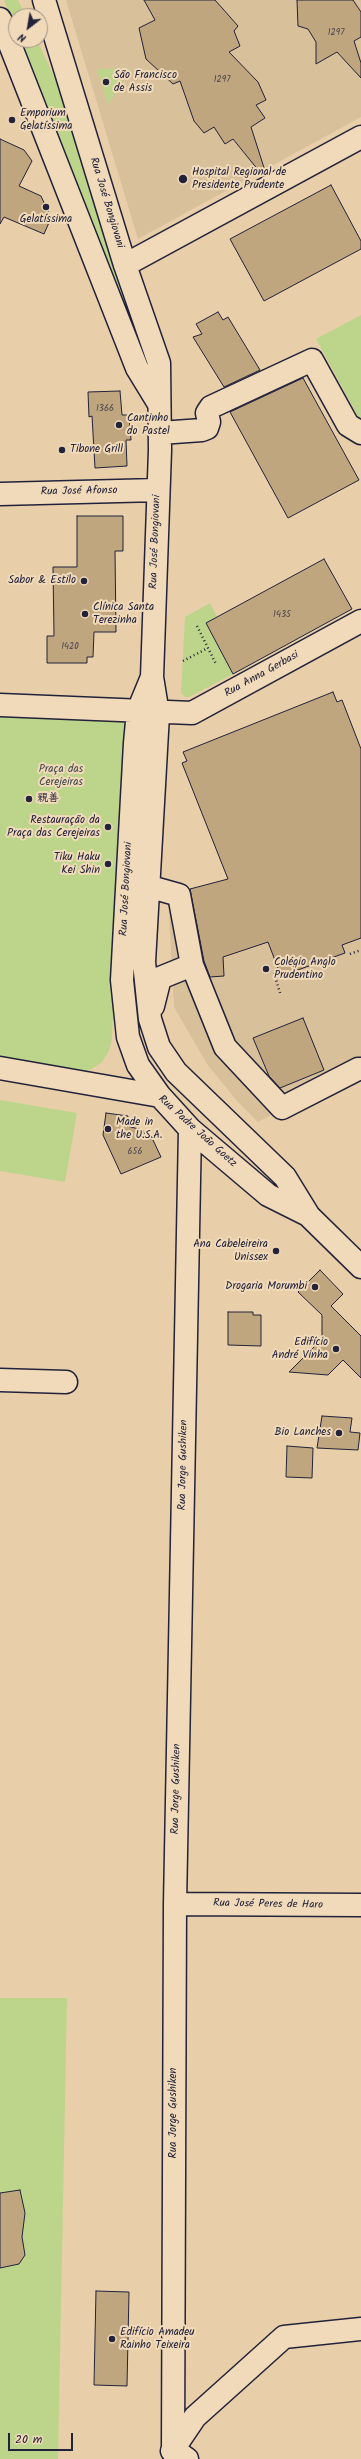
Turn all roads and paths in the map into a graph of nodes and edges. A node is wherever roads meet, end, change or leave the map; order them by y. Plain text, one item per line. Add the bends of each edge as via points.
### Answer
1 (44, 0) edge
2 (0, 19) edge
3 (48, 42) edge
4 (69, 83) junction
5 (361, 137) edge
6 (125, 265) junction
7 (160, 407) junction
8 (361, 432) edge
9 (160, 433) junction
10 (158, 490) junction
11 (0, 494) edge
12 (361, 621) edge
13 (197, 626) dead end
14 (208, 648) junction
15 (183, 661) dead end
16 (216, 664) dead end
17 (0, 705) edge
18 (148, 712) junction
19 (147, 886) junction
20 (361, 950) edge
21 (350, 954) dead end
22 (192, 965) junction
23 (274, 973) dead end
24 (280, 993) dead end
25 (150, 1019) junction
26 (0, 1068) edge
27 (361, 1069) edge
28 (160, 1096) junction
29 (190, 1129) junction
30 (309, 1216) junction
31 (361, 1267) edge
32 (0, 1380) edge
33 (66, 1382) dead end
34 (175, 1904) junction
35 (361, 1905) edge
36 (361, 2329) edge
37 (176, 2456) edge

1 - 4 street, Rua José Bongiovani
2 - 7 street via 137,368
3 - 4 street
4 - 6 street, Rua José Bongiovani
5 - 6 street
6 - 7 street, Rua José Bongiovani via 158,363
7 - 9 street, Rua José Bongiovani
8 - 9 street via 348,425 312,360 210,407 207,413 209,422 202,430
9 - 10 street, Rua José Bongiovani
10 - 11 street, Rua José Afonso
10 - 18 street, Rua José Bongiovani via 152,677
12 - 18 street, Rua Anna Gerbasi via 192,713
13 - 14 path
14 - 15 path
14 - 16 path
17 - 18 street, Rua Anna Gerbasi
18 - 19 street, Rua José Bongiovani
18 - 28 street, Rua José Bongiovani via 122,980 128,1037 138,1065
19 - 22 street via 179,895
19 - 25 street, Rua José Bongiovani via 144,962
20 - 21 path
22 - 25 street via 160,978
22 - 27 street via 225,1047 282,1108
23 - 24 path
25 - 30 street, Rua Padre João Goetz via 159,1047 176,1072 285,1177
26 - 28 street, Rua Padre João Goetz
28 - 29 street, Rua Padre João Goetz
29 - 30 street, Rua Padre João Goetz via 268,1195
29 - 34 street, Rua Jorge Gushiken
30 - 31 street, Rua Padre João Goetz
32 - 33 street
34 - 35 street, Rua José Peres de Haro
34 - 37 street, Rua Jorge Gushiken
36 - 37 street via 284,2337 195,2417

